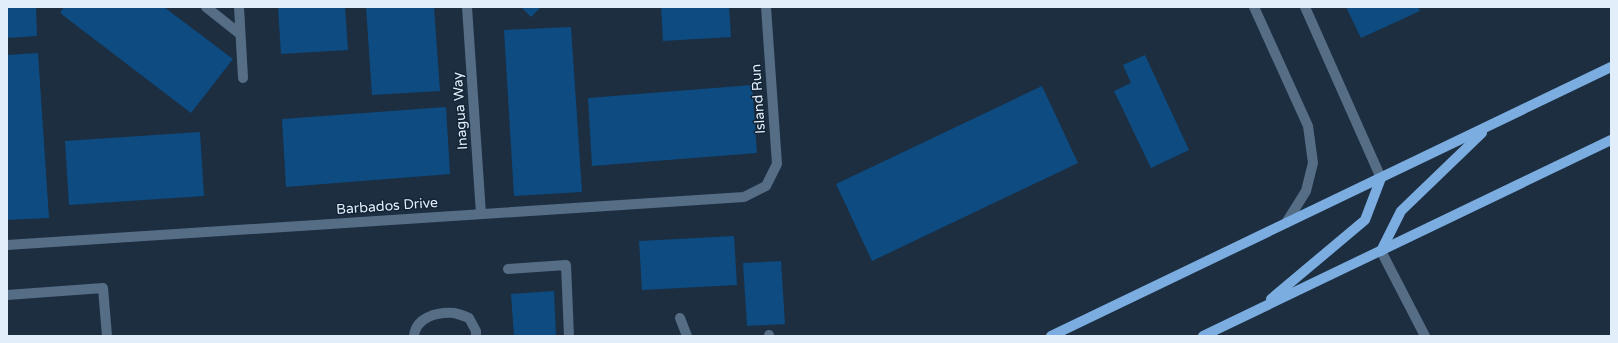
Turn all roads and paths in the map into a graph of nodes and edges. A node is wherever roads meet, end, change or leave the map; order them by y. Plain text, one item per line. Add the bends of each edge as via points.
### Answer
1 (206, 7) edge
2 (238, 7) edge
3 (467, 7) edge
4 (766, 7) edge
5 (1254, 7) edge
6 (1305, 7) edge
7 (240, 34) junction
8 (1611, 67) edge
9 (243, 78) dead end
10 (1490, 126) junction
11 (1611, 140) edge
12 (1381, 178) junction
13 (766, 186) joint
14 (480, 214) junction
15 (1286, 224) junction
16 (7, 245) edge
17 (1381, 251) junction
18 (508, 269) dead end
19 (7, 295) edge
20 (1261, 308) junction
21 (680, 318) dead end
22 (107, 336) edge
23 (414, 336) edge
24 (476, 336) edge
25 (569, 336) edge
26 (687, 336) edge
27 (1051, 336) edge
28 (1203, 336) edge
29 (1425, 336) edge

1 - 7 street
2 - 7 street
3 - 14 street, Inagua Way
4 - 13 street, Island Run via 777,164
5 - 15 street via 1308,126 1313,163 1306,191
6 - 12 street
7 - 9 street
8 - 10 main road
10 - 12 main road
10 - 17 main road via 1401,211
11 - 17 main road
12 - 15 main road
12 - 20 main road via 1364,220
13 - 14 street, Barbados Drive via 744,197
14 - 16 street, Barbados Drive
15 - 27 main road
17 - 20 main road
17 - 29 street
18 - 25 street via 566,265
19 - 22 street via 103,288
20 - 28 main road
21 - 26 street
23 - 24 street via 415,329 422,320 455,313 469,318

